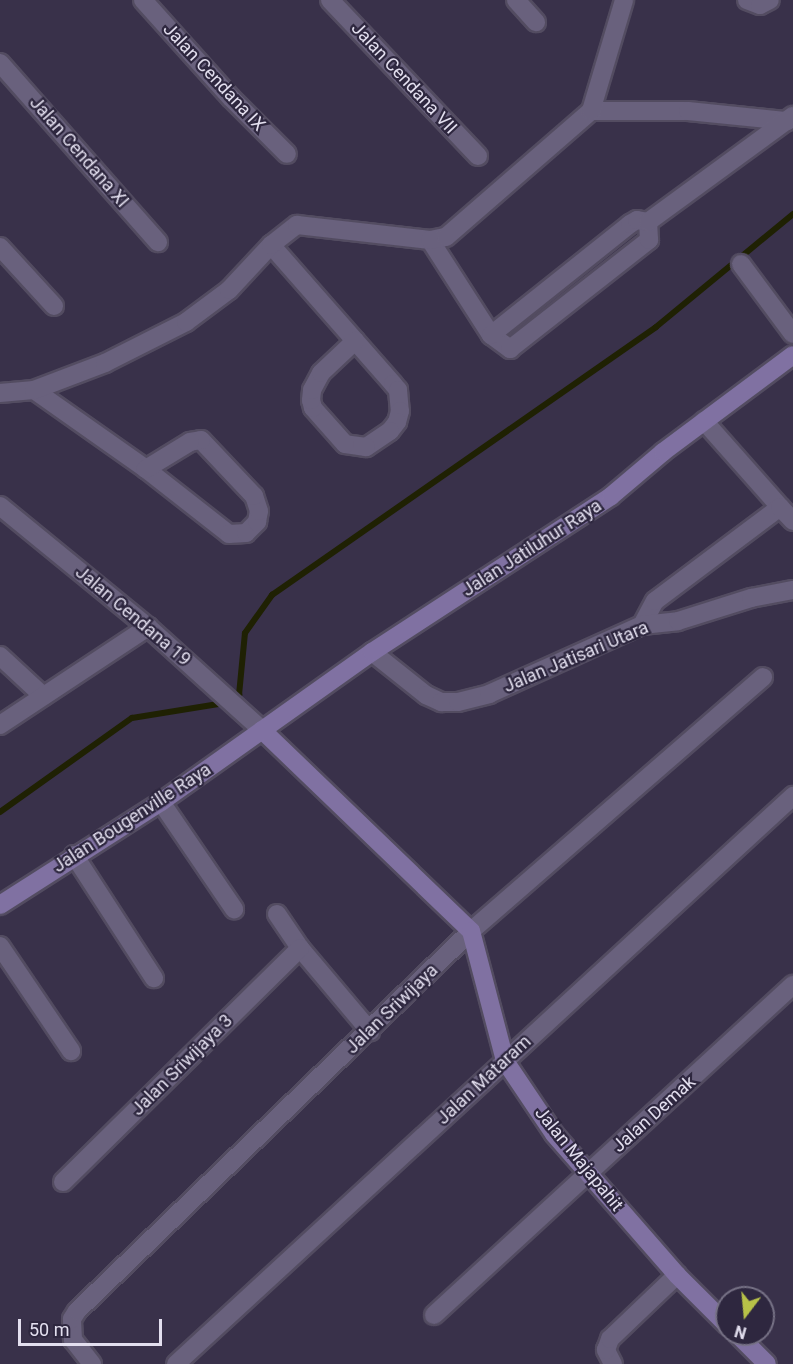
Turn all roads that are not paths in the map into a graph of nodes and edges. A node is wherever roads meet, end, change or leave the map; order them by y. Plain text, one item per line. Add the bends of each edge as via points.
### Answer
1 (143, 0) edge
2 (330, 0) edge
3 (516, 0) edge
4 (624, 0) edge
5 (747, 0) edge
6 (770, 0) edge
7 (536, 22) dead end
8 (0, 63) edge
9 (591, 111) junction
10 (790, 118) edge
11 (287, 154) dead end
12 (478, 156) dead end
13 (430, 240) junction
14 (158, 242) dead end
15 (272, 245) junction
16 (0, 246) edge
17 (741, 264) dead end
18 (54, 306) dead end
19 (793, 334) edge
20 (355, 341) junction
21 (793, 355) edge
22 (34, 390) junction
23 (0, 393) edge
24 (704, 420) junction
25 (146, 470) junction
26 (0, 506) edge
27 (780, 507) junction
28 (793, 521) edge
29 (793, 590) edge
30 (642, 625) junction
31 (148, 627) junction
32 (372, 652) junction
33 (0, 656) edge
34 (763, 677) dead end
35 (43, 696) junction
36 (0, 725) edge
37 (262, 730) junction
38 (793, 796) edge
39 (161, 802) junction
40 (74, 855) junction
41 (0, 905) edge
42 (234, 909) dead end
43 (277, 914) dead end
44 (471, 931) junction
45 (0, 946) edge
46 (300, 948) junction
47 (154, 978) dead end
48 (793, 985) edge
49 (370, 1031) junction
50 (71, 1050) dead end
51 (505, 1061) junction
52 (588, 1174) junction
53 (63, 1182) dead end
54 (677, 1275) junction
55 (715, 1312) edge
56 (434, 1315) dead end
57 (749, 1346) edge
58 (92, 1364) edge
59 (176, 1364) edge
60 (613, 1364) edge
61 (767, 1364) edge

1 - 11 street, Jalan Cendana IX
2 - 12 street, Jalan Cendana VII
3 - 7 street
4 - 9 street
5 - 6 street via 760,5
8 - 14 street, Jalan Cendana XI
9 - 10 street via 688,111
9 - 13 street via 446,237
10 - 13 street via 648,222 637,220 630,224 491,335
13 - 15 street via 297,225
15 - 20 street
15 - 22 street via 229,290 186,322 105,363
16 - 18 street
17 - 19 street
20 - 20 street via 393,384 400,401 397,422 366,447 345,444 313,408 311,400 321,373
21 - 24 street, Jalan Jatiluhur Raya
22 - 23 street
22 - 25 street
24 - 27 street
24 - 32 street, Jalan Jatiluhur Raya via 611,496
25 - 25 street via 229,534 246,533 257,522 259,511 254,496 201,440 190,442
26 - 31 street, Jalan Cendana 19
27 - 28 street
27 - 30 street via 655,601
29 - 30 street, Jalan Jatisari Utara via 751,598 678,621
30 - 32 street, Jalan Jatisari Utara via 489,694 458,702 441,702 426,695
31 - 35 street
31 - 37 street, Jalan Cendana 19
32 - 37 street, Jalan Jatiluhur Raya
33 - 35 street
34 - 44 street, Jalan Sriwijaya
35 - 36 street
37 - 39 street, Jalan Bougenville Raya
37 - 44 street
38 - 51 street, Jalan Mataram
39 - 40 street, Jalan Bougenville Raya
39 - 42 street
40 - 41 street, Jalan Bougenville Raya
40 - 47 street
43 - 46 street
44 - 49 street, Jalan Sriwijaya
44 - 51 street, Jalan Majapahit
45 - 50 street
46 - 49 street
46 - 53 street, Jalan Sriwijaya 3
48 - 52 street, Jalan Demak
49 - 58 street, Jalan Sriwijaya via 77,1311 72,1319 73,1340
51 - 52 street, Jalan Majapahit via 554,1134
51 - 59 street, Jalan Mataram
52 - 54 street, Jalan Majapahit
52 - 56 street, Jalan Demak
54 - 55 street, Jalan Majapahit
54 - 60 street via 610,1339 606,1350
57 - 61 street

